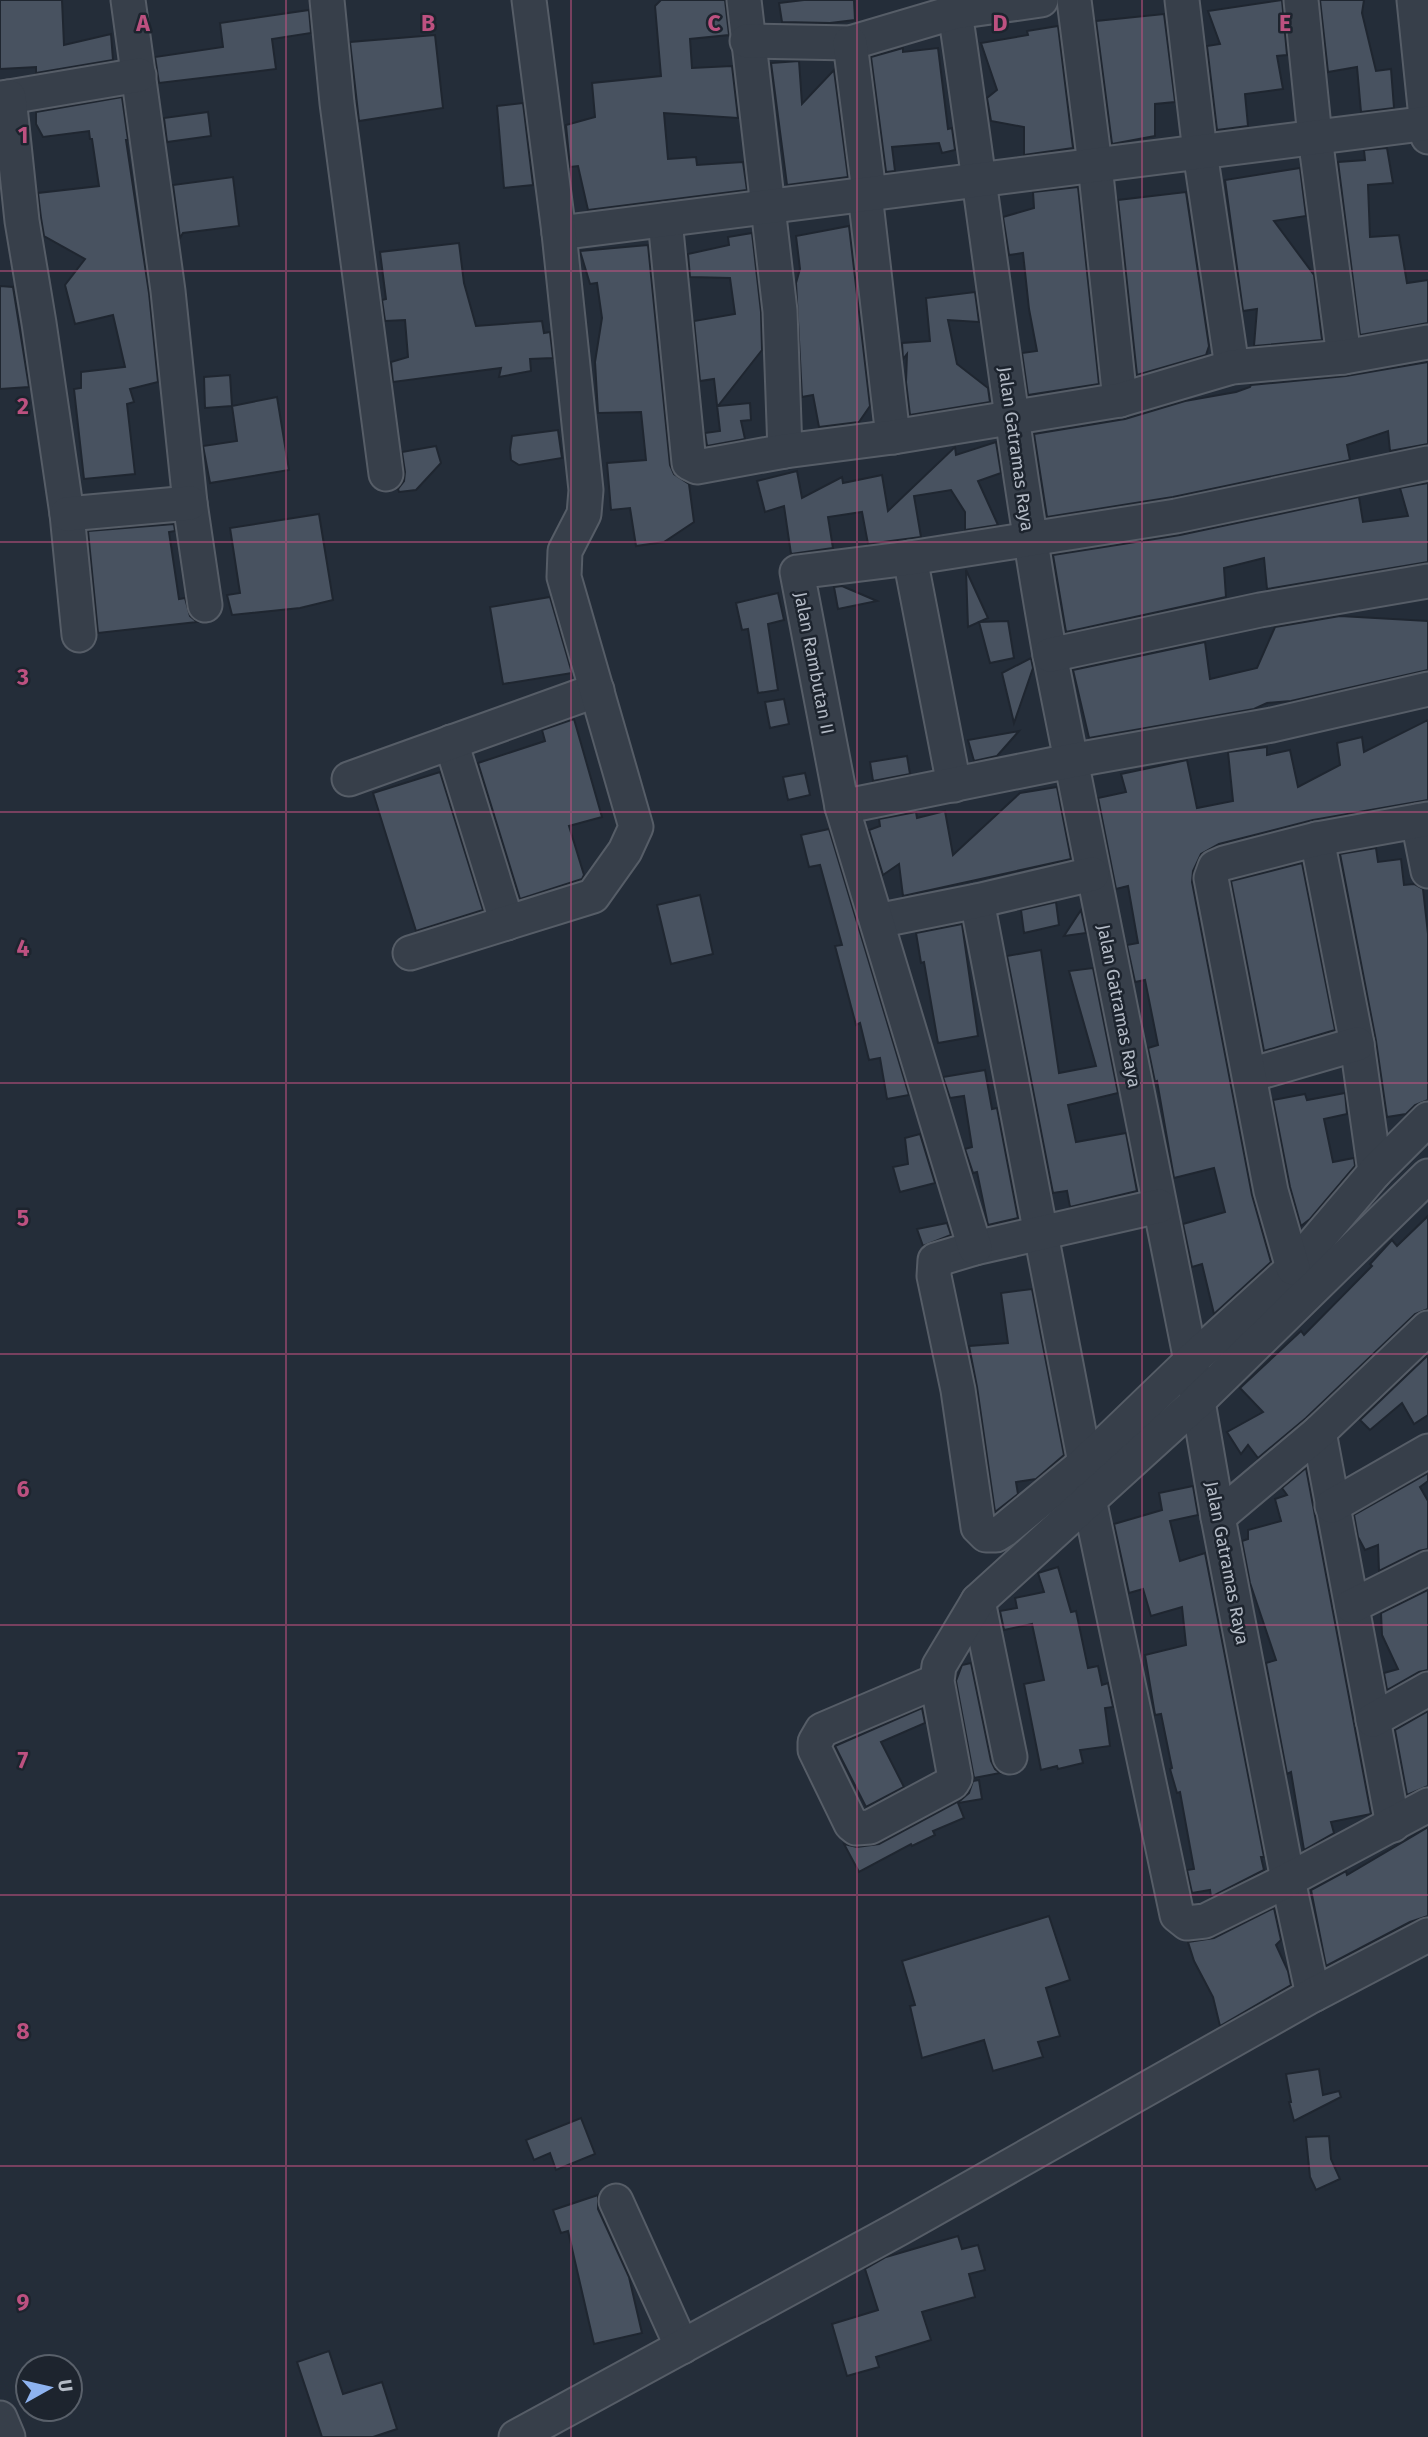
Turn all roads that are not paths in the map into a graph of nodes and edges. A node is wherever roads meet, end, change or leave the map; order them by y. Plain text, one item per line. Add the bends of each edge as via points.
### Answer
1 (128, 0) edge
2 (327, 0) edge
3 (529, 0) edge
4 (744, 0) edge
5 (1041, 0) edge
6 (1074, 0) edge
7 (1182, 0) edge
8 (1301, 0) edge
9 (1414, 0) edge
10 (955, 12) junction
11 (747, 41) junction
12 (850, 43) junction
13 (139, 75) junction
14 (5, 98) edge
15 (1427, 128) edge
16 (1315, 137) junction
17 (1200, 152) junction
18 (1095, 165) junction
19 (980, 180) junction
20 (865, 194) junction
21 (767, 208) junction
22 (665, 220) junction
23 (559, 233) junction
24 (1428, 342) edge
25 (1344, 357) junction
26 (1232, 367) junction
27 (1120, 400) junction
28 (1011, 416) junction
29 (893, 437) junction
30 (785, 451) junction
31 (1428, 463) edge
32 (386, 474) dead end
33 (190, 503) junction
34 (67, 514) junction
35 (1029, 538) junction
36 (910, 558) junction
37 (1428, 581) edge
38 (205, 605) dead end
39 (79, 635) dead end
40 (1050, 655) junction
41 (1428, 689) edge
42 (597, 690) junction
43 (451, 742) junction
44 (1070, 761) junction
45 (349, 779) dead end
46 (954, 785) junction
47 (842, 807) junction
48 (1423, 820) edge
49 (1317, 839) junction
50 (1428, 871) edge
51 (1092, 874) junction
52 (977, 901) junction
53 (877, 921) junction
54 (508, 923) junction
55 (410, 953) dead end
56 (1357, 1044) junction
57 (1250, 1075) junction
58 (1428, 1119) edge
59 (1375, 1172) junction
60 (1428, 1176) edge
61 (1159, 1206) junction
62 (1043, 1234) junction
63 (975, 1248) junction
64 (1293, 1268) junction
65 (1428, 1328) edge
66 (1191, 1361) junction
67 (1198, 1401) junction
68 (1319, 1432) junction
69 (1428, 1451) edge
70 (1085, 1463) junction
71 (1089, 1500) junction
72 (1332, 1506) junction
73 (1218, 1517) junction
74 (1428, 1568) edge
75 (978, 1601) junction
76 (1352, 1606) junction
77 (937, 1682) junction
78 (1428, 1689) edge
79 (1373, 1720) junction
80 (1010, 1757) dead end
81 (1428, 1805) edge
82 (1392, 1825) junction
83 (1288, 1880) junction
84 (1428, 1935) edge
85 (1313, 1995) junction
86 (616, 2201) dead end
87 (682, 2347) junction
88 (0, 2418) edge
89 (8, 2437) edge
90 (516, 2437) edge

1 - 13 street
2 - 32 street
3 - 23 street
4 - 11 street
5 - 10 street
6 - 18 street
7 - 17 street
8 - 16 street
9 - 15 street
10 - 12 street
10 - 19 street, Jalan Gatramas Raya
11 - 12 street
11 - 21 street
12 - 20 street via 868,184
13 - 14 street
13 - 33 street
14 - 34 street
15 - 16 street
16 - 17 street
16 - 25 street
17 - 18 street
17 - 26 street
18 - 19 street
18 - 27 street
19 - 20 street
19 - 28 street, Jalan Gatramas Raya
20 - 21 street
20 - 29 street
21 - 22 street
21 - 30 street via 780,311
22 - 23 street
22 - 30 street via 689,463 697,467
23 - 42 street via 586,490 584,514 565,551 564,577
24 - 25 street
25 - 26 street
26 - 27 street
27 - 28 street
28 - 29 street
28 - 35 street, Jalan Gatramas Raya
29 - 30 street
31 - 35 street, Jalan Rambutan II via 1176,516
33 - 34 street
33 - 38 street
34 - 39 street
35 - 36 street, Jalan Rambutan II
35 - 40 street, Jalan Gatramas Raya
36 - 46 street
36 - 47 street, Jalan Rambutan II via 797,572
37 - 40 street via 1260,610
40 - 44 street, Jalan Gatramas Raya
41 - 44 street via 1272,724
42 - 43 street
42 - 54 street via 636,827 593,896
43 - 45 street
43 - 54 street
44 - 46 street
44 - 51 street, Jalan Gatramas Raya
46 - 47 street
47 - 53 street, Jalan Rambutan II
48 - 49 street
48 - 50 street
49 - 56 street
49 - 57 street via 1224,863 1215,867 1211,878
51 - 52 street
51 - 61 street, Jalan Gatramas Raya
52 - 53 street
52 - 62 street
53 - 63 street, Jalan Rambutan II
54 - 55 street
56 - 57 street
56 - 59 street
57 - 64 street via 1271,1191
58 - 59 street
59 - 64 street
60 - 67 street
61 - 62 street
61 - 66 street, Jalan Gatramas Raya
62 - 63 street
62 - 70 street
63 - 70 street via 935,1261 934,1276 958,1390 978,1527 986,1535 996,1535
64 - 66 street
65 - 68 street
66 - 67 street, Jalan Gatramas Raya
66 - 70 street
67 - 71 street
67 - 73 street, Jalan Gatramas Raya
68 - 72 street
68 - 73 street
69 - 72 street
71 - 75 street
71 - 83 street via 1177,1915 1187,1923 1205,1921
72 - 76 street
73 - 83 street, Jalan Gatramas Raya
74 - 76 street
75 - 77 street via 939,1666
75 - 80 street
76 - 79 street
77 - 77 street via 818,1735 815,1750 856,1828 870,1827 955,1778
78 - 79 street
79 - 82 street
81 - 82 street
82 - 83 street
83 - 85 street, Jalan Gatramas Raya
84 - 85 street
85 - 87 street
86 - 87 street
87 - 90 street
88 - 89 street

